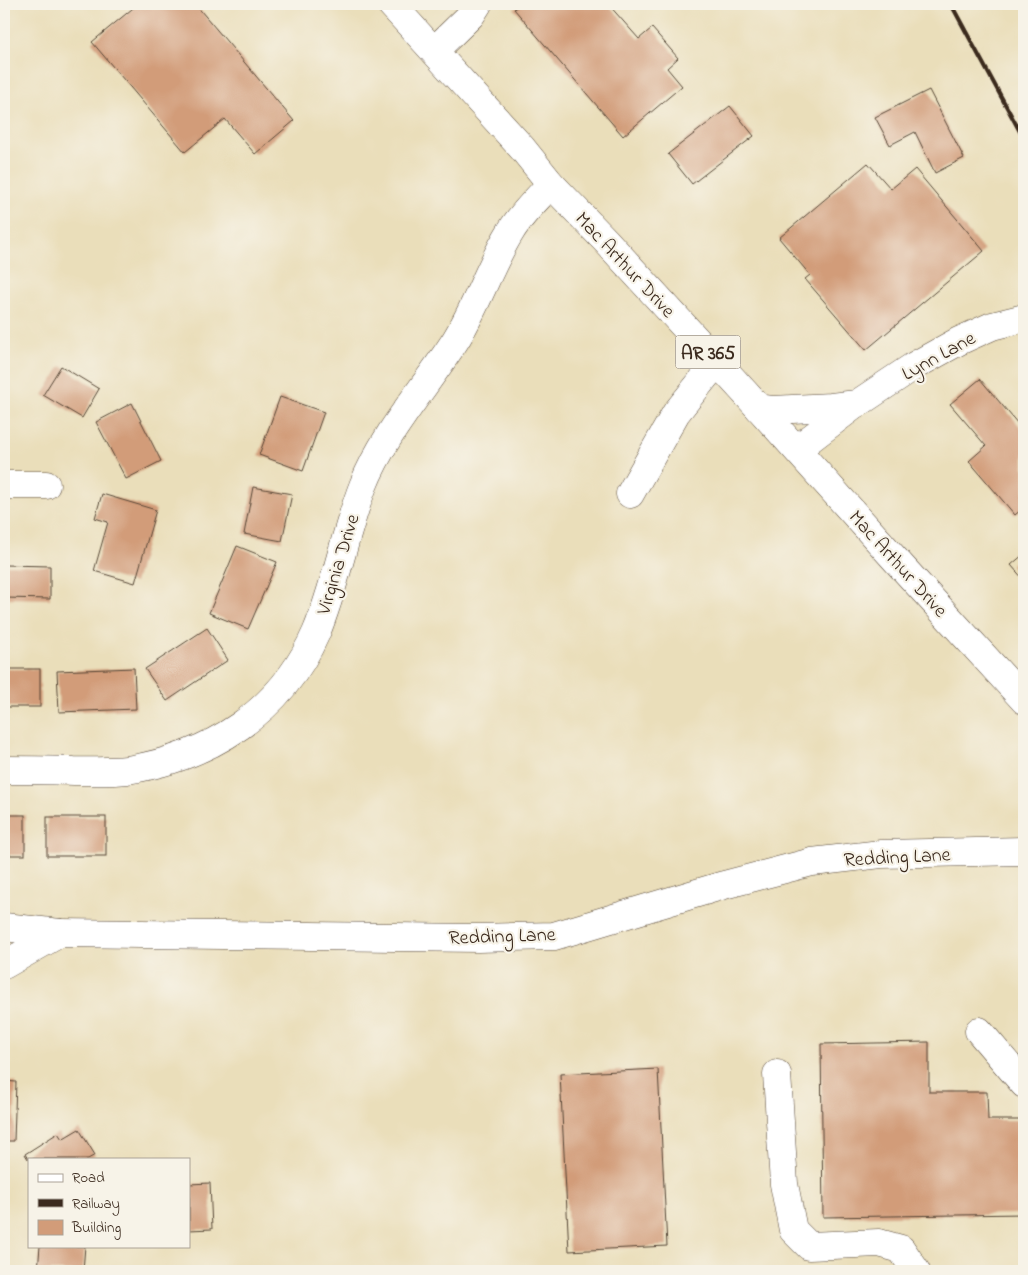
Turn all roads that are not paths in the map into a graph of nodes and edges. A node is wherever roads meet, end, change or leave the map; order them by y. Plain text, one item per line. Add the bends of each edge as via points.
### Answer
1 (391, 4) edge
2 (478, 4) edge
3 (434, 51) junction
4 (551, 184) junction
5 (1024, 318) edge
6 (717, 362) junction
7 (857, 404) junction
8 (760, 408) junction
9 (797, 449) junction
10 (4, 485) edge
11 (46, 485) dead end
12 (630, 494) dead end
13 (1024, 700) edge
14 (4, 770) edge
15 (1024, 851) edge
16 (4, 927) edge
17 (60, 932) junction
18 (4, 966) edge
19 (978, 1031) dead end
20 (777, 1074) dead end
21 (1024, 1084) edge
22 (916, 1271) edge

1 - 3 street, Mac Arthur Drive / AR 365
2 - 3 street
3 - 4 street, Mac Arthur Drive / AR 365
4 - 6 street, Mac Arthur Drive / AR 365
4 - 14 street, Virginia Drive via 510,233 455,340 374,462 350,518 316,632 290,676 263,708 208,746 177,759 105,772
5 - 7 street, Lynn Lane via 992,326 959,340
6 - 8 street, Mac Arthur Drive / AR 365
6 - 12 street via 676,413
7 - 8 street, Lynn Lane via 830,408
7 - 9 street, Lynn Lane
8 - 9 street, Mac Arthur Drive / AR 365
9 - 13 street, Mac Arthur Drive / AR 365
10 - 11 street
15 - 17 street, Redding Lane via 881,854 812,862 554,936 478,938
16 - 17 street, Redding Lane
17 - 18 street
19 - 21 street
20 - 22 street via 784,1184 793,1230 809,1246 879,1244 901,1249

